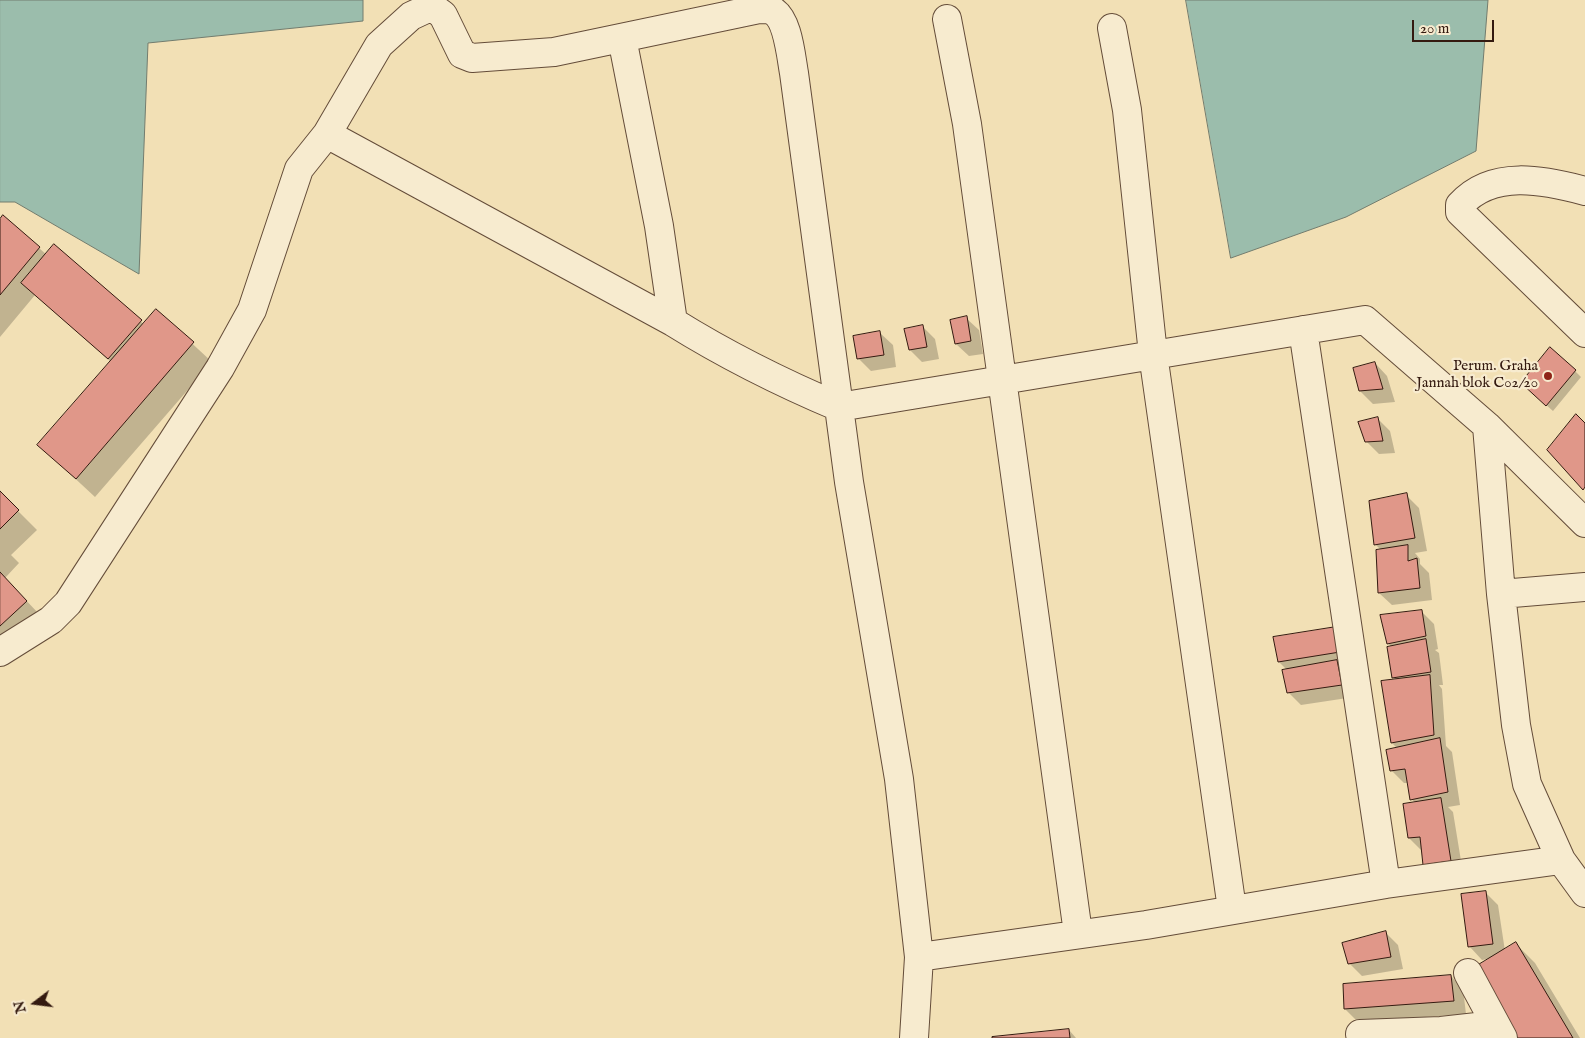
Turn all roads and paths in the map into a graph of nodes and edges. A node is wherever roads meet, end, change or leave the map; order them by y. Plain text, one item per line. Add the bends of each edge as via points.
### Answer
1 (947, 19) dead end
2 (1112, 28) dead end
3 (622, 38) junction
4 (327, 134) junction
5 (1585, 191) edge
6 (673, 322) junction
7 (1303, 330) junction
8 (1585, 333) edge
9 (1153, 354) junction
10 (1001, 379) junction
11 (839, 408) junction
12 (1487, 426) junction
13 (1585, 523) edge
14 (1585, 587) edge
15 (1501, 594) junction
16 (0, 652) edge
17 (1561, 860) junction
18 (1386, 884) junction
19 (1585, 893) edge
20 (1232, 909) junction
21 (1078, 934) junction
22 (920, 957) junction
23 (1468, 973) dead end
24 (1499, 1031) edge
25 (1360, 1034) dead end
26 (1442, 1034) edge
27 (914, 1038) edge

1 - 10 street via 967,124
2 - 9 street via 1127,110
3 - 4 street via 554,52 472,58 462,54 443,15 435,9 426,9 411,16 379,46
3 - 6 street via 659,226
3 - 11 street via 759,9 771,10 779,16 794,73
4 - 6 street
4 - 16 street via 299,169 252,310 220,368 68,603 51,620
5 - 8 street via 1520,179 1482,188 1460,205 1460,212
6 - 11 street via 711,346
7 - 9 street
7 - 12 street via 1366,320
7 - 18 street
9 - 10 street
9 - 20 street
10 - 11 street
10 - 21 street
11 - 22 street via 899,779
12 - 13 street
12 - 15 street
14 - 15 street
15 - 17 street via 1516,725 1527,784
17 - 18 street
17 - 19 street
18 - 20 street
20 - 21 street
21 - 22 street
22 - 27 street
23 - 24 street
24 - 26 street
25 - 26 street

